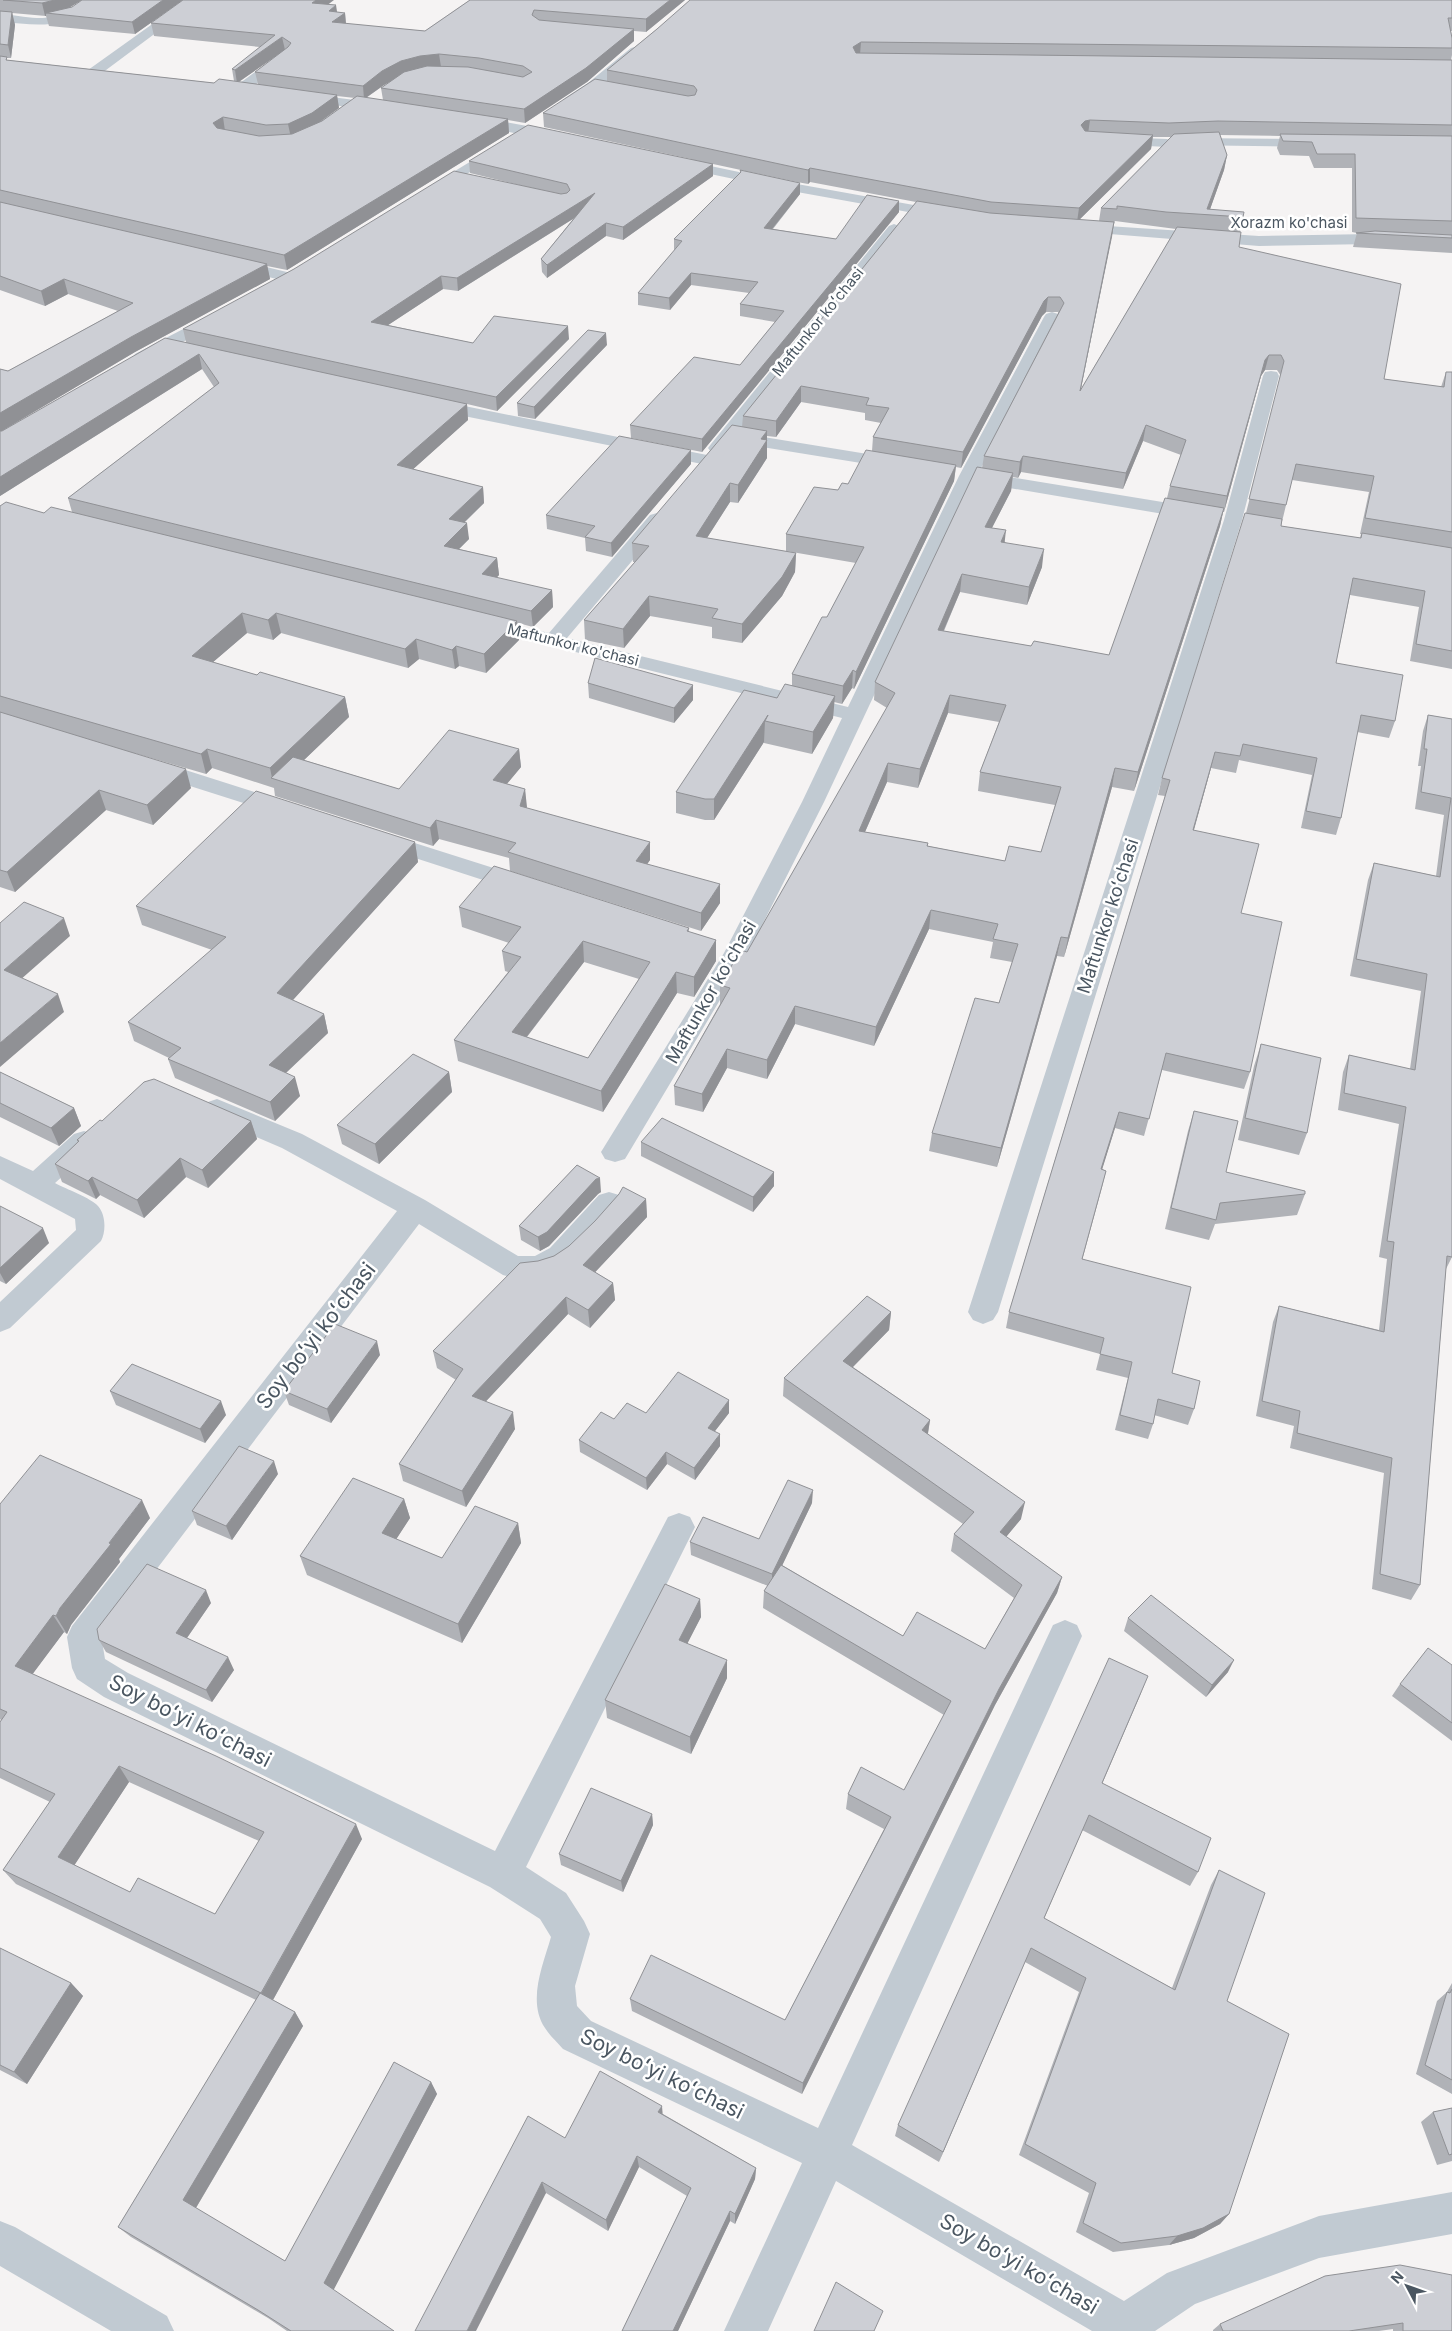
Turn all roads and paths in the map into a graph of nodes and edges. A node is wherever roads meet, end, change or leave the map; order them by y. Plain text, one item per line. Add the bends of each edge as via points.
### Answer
1 (94, 0) edge
2 (194, 0) edge
3 (0, 18) edge
4 (645, 44) edge
5 (285, 56) edge
6 (112, 75) edge
7 (593, 86) junction
8 (612, 90) edge
9 (260, 92) edge
10 (383, 93) dead end
11 (289, 95) edge
12 (362, 105) junction
13 (560, 108) edge
14 (395, 109) edge
15 (339, 116) edge
16 (456, 118) edge
17 (544, 119) edge
18 (528, 130) junction
19 (570, 140) edge
20 (1098, 140) edge
21 (1167, 143) junction
22 (1334, 143) edge
23 (1153, 158) edge
24 (665, 160) edge
25 (454, 176) junction
26 (473, 180) edge
27 (416, 200) edge
28 (912, 208) junction
29 (1096, 214) dead end
30 (960, 217) edge
31 (1064, 227) edge
32 (1082, 228) junction
33 (1452, 243) edge
34 (221, 261) edge
35 (305, 267) edge
36 (289, 277) junction
37 (272, 286) edge
38 (231, 309) edge
39 (1052, 317) edge
40 (165, 345) junction
41 (194, 352) edge
42 (125, 368) edge
43 (1271, 376) edge
44 (414, 400) edge
45 (514, 406) dead end
46 (501, 420) junction
47 (727, 436) junction
48 (707, 460) junction
49 (920, 468) edge
50 (958, 474) junction
51 (694, 475) edge
52 (669, 505) edge
53 (1243, 522) junction
54 (460, 618) edge
55 (554, 640) junction
56 (855, 715) junction
57 (130, 760) edge
58 (300, 814) edge
59 (357, 832) edge
60 (546, 892) edge
61 (188, 1096) edge
62 (108, 1119) edge
63 (615, 1152) dead end
64 (0, 1166) edge
65 (35, 1185) junction
66 (610, 1203) edge
67 (415, 1208) junction
68 (983, 1312) dead end
69 (0, 1320) edge
70 (679, 1527) dead end
71 (1064, 1636) dead end
72 (503, 1874) junction
73 (828, 2154) junction
74 (1452, 2213) edge
75 (0, 2242) edge
76 (1125, 2328) edge
77 (152, 2331) edge
78 (746, 2331) edge

1 - 3 street via 56,21
2 - 6 street via 88,72
4 - 7 street
5 - 9 street via 236,89
7 - 8 street
7 - 13 street
10 - 12 street
11 - 12 street
12 - 14 street
12 - 15 street
16 - 18 street
17 - 18 street
18 - 19 street
18 - 25 street
20 - 21 street
21 - 22 street
21 - 23 street
24 - 28 street
25 - 26 street
25 - 27 street
28 - 30 street
28 - 47 street, Maftunkor koʻchasi
29 - 32 street
31 - 32 street, Xorazm ko'chasi
32 - 33 street, Xorazm ko'chasi via 1259,241 1371,239
34 - 36 street
35 - 36 street
36 - 37 street
38 - 40 street
39 - 50 street, Maftunkor koʻchasi
40 - 41 street
40 - 42 street
43 - 53 street, Maftunkor koʻchasi
44 - 46 street
45 - 46 street
46 - 48 street
47 - 48 street, Maftunkor koʻchasi
47 - 49 street
48 - 51 street, Maftunkor koʻchasi
50 - 53 street
50 - 56 street, Maftunkor koʻchasi
52 - 55 street
53 - 68 street, Maftunkor koʻchasi
54 - 55 street, Maftunkor ko'chasi
55 - 56 street, Maftunkor ko'chasi
56 - 63 street, Maftunkor koʻchasi
57 - 58 street
59 - 60 street
61 - 67 street via 292,1141
62 - 65 street
64 - 65 street
65 - 69 street via 88,1213 91,1233
66 - 67 street via 560,1256 538,1267 512,1267
67 - 72 street, Soy boʻyi koʻchasi via 84,1637 90,1668 116,1685
70 - 72 street
71 - 73 street
72 - 73 street, Soy boʻyi koʻchasi via 553,1906 571,1934 556,1986 558,2014 577,2035
73 - 76 street, Soy boʻyi koʻchasi
73 - 78 street
74 - 76 street via 1319,2237 1182,2288
75 - 77 street

